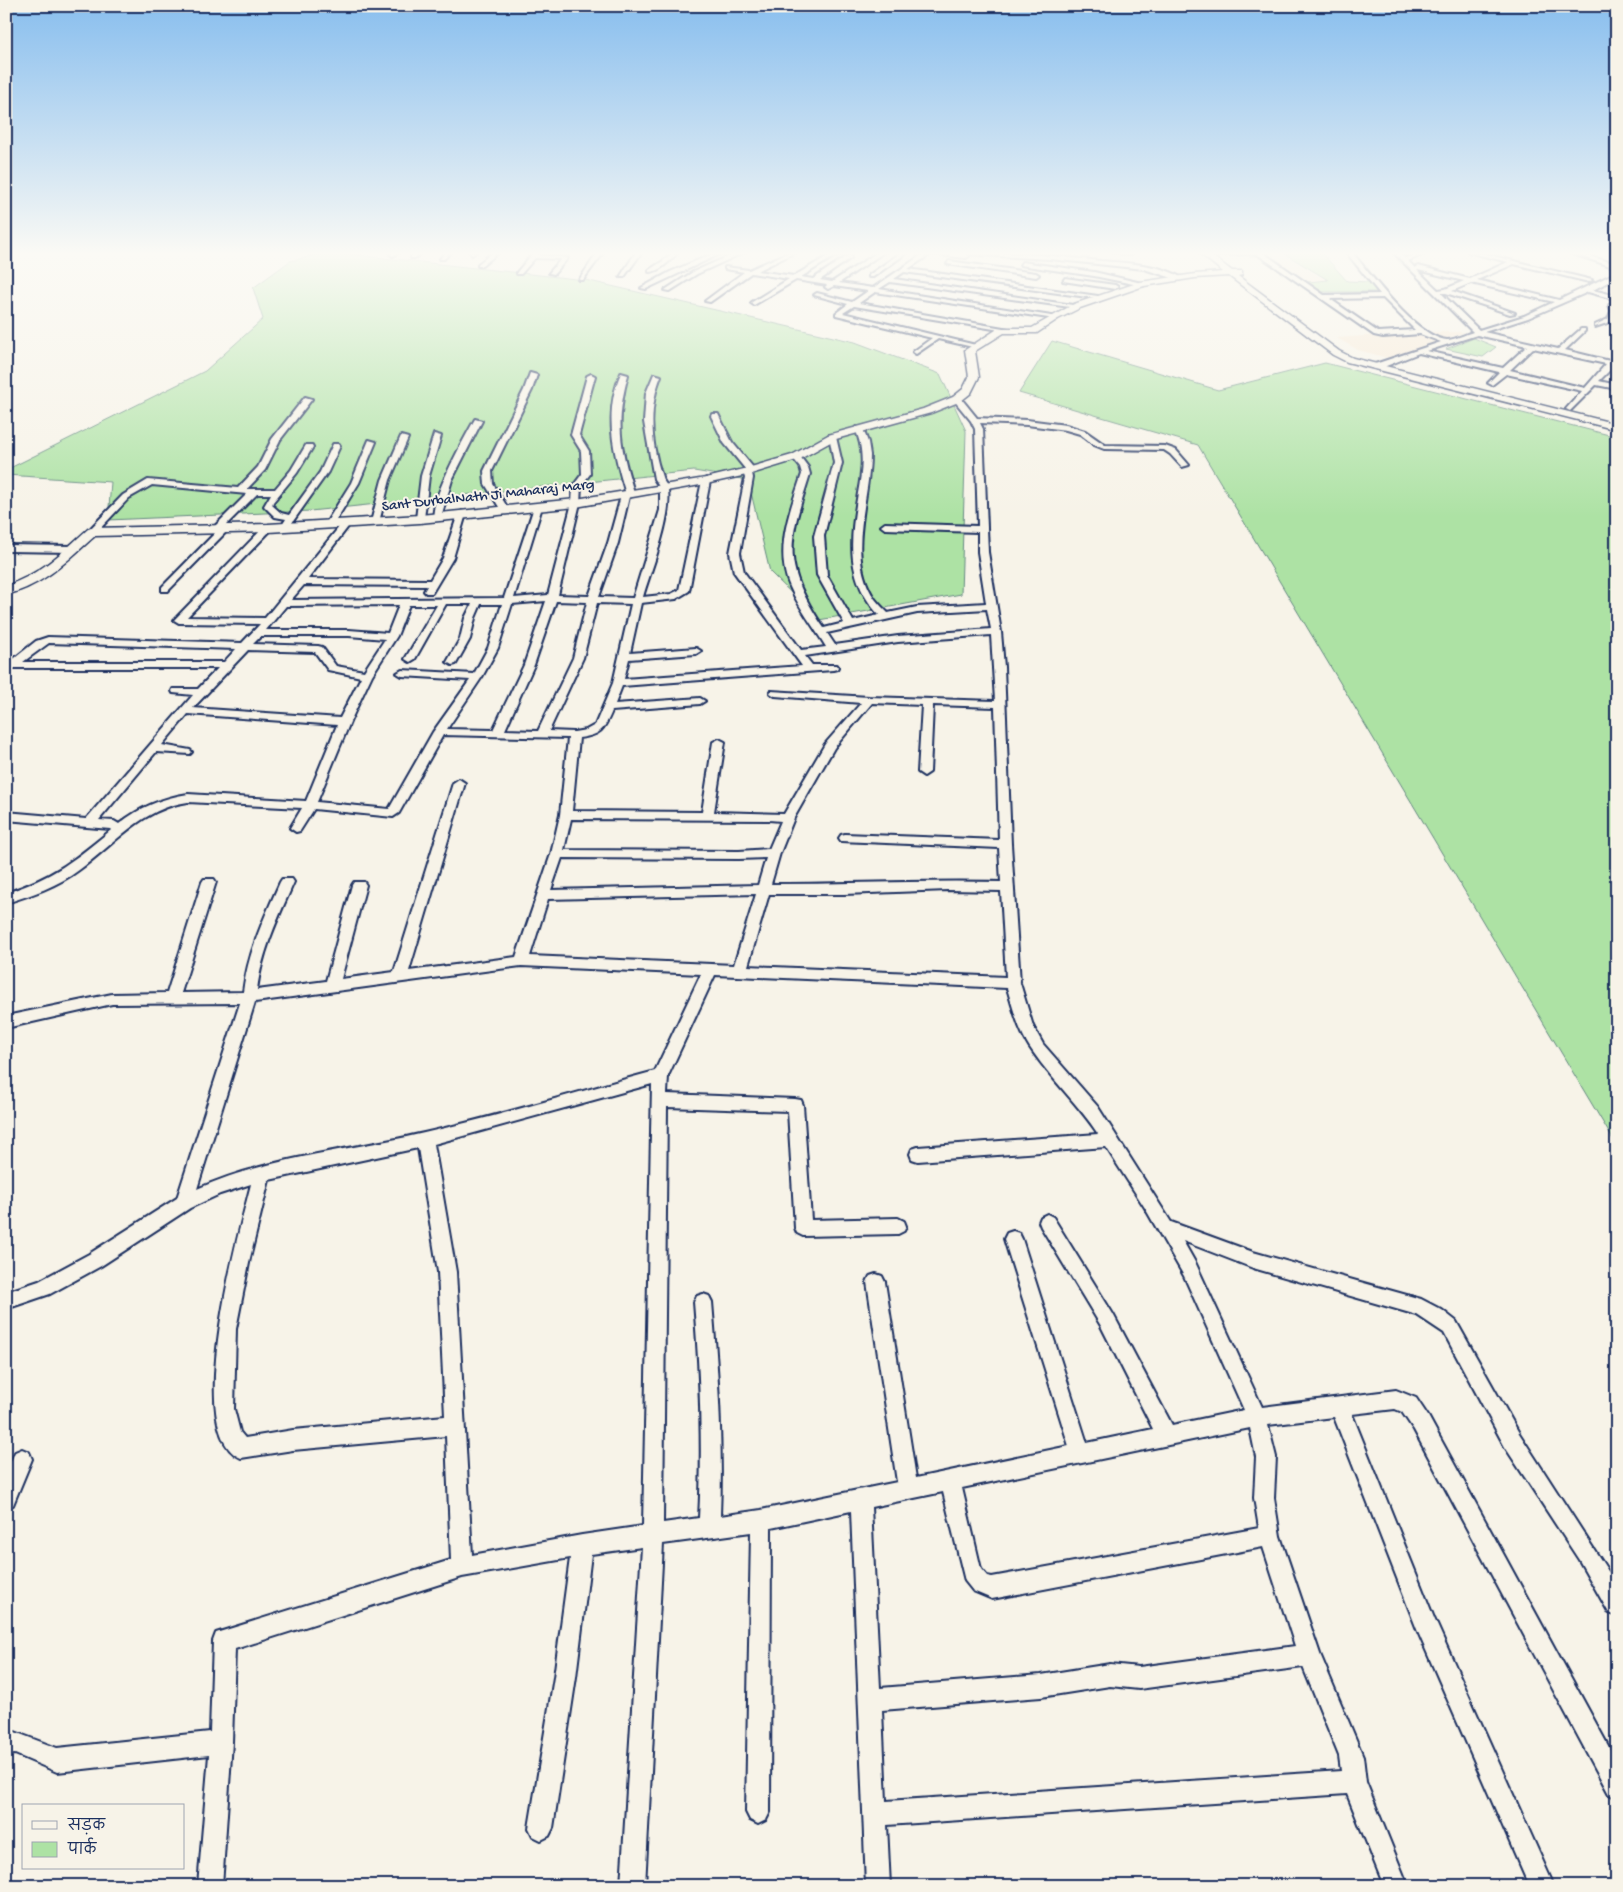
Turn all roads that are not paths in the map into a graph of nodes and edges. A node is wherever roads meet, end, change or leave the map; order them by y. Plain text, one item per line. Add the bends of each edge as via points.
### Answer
1 (933, 340) edge
2 (952, 340) edge
3 (986, 340) edge
4 (1320, 340) edge
5 (1442, 340) edge
6 (1453, 340) edge
7 (1511, 340) edge
8 (1572, 340) edge
9 (1447, 342) junction
10 (1532, 345) junction
11 (976, 346) junction
12 (1419, 351) junction
13 (1560, 351) junction
14 (916, 352) dead end
15 (1614, 361) edge
16 (1380, 365) junction
17 (1502, 372) junction
18 (533, 374) dead end
19 (624, 375) dead end
20 (591, 376) dead end
21 (657, 376) dead end
22 (1593, 382) junction
23 (1492, 383) dead end
24 (1617, 387) edge
25 (1586, 390) junction
26 (308, 399) dead end
27 (957, 399) junction
28 (1570, 409) junction
29 (715, 416) dead end
30 (975, 420) junction
31 (1617, 420) edge
32 (478, 421) dead end
33 (1617, 427) edge
34 (859, 429) junction
35 (437, 436) dead end
36 (832, 437) junction
37 (404, 438) dead end
38 (372, 442) dead end
39 (336, 446) dead end
40 (309, 447) dead end
41 (796, 458) junction
42 (1186, 465) dead end
43 (749, 472) junction
44 (706, 481) junction
45 (664, 488) junction
46 (240, 491) junction
47 (254, 492) junction
48 (277, 492) junction
49 (628, 495) junction
50 (576, 503) junction
51 (538, 507) junction
52 (505, 510) junction
53 (462, 514) junction
54 (437, 517) junction
55 (420, 519) junction
56 (288, 522) junction
57 (330, 522) junction
58 (375, 522) junction
59 (347, 523) junction
60 (885, 526) dead end
61 (268, 528) junction
62 (221, 529) junction
63 (982, 529) junction
64 (92, 532) junction
65 (6, 548) edge
66 (73, 549) junction
67 (301, 582) junction
68 (434, 583) junction
69 (165, 589) dead end
70 (6, 591) edge
71 (552, 598) junction
72 (593, 599) junction
73 (507, 601) junction
74 (637, 601) junction
75 (405, 602) junction
76 (423, 602) junction
77 (443, 602) junction
78 (478, 602) junction
79 (281, 603) junction
80 (992, 606) junction
81 (885, 616) junction
82 (267, 621) junction
83 (850, 624) junction
84 (822, 631) junction
85 (996, 632) junction
86 (258, 633) junction
87 (392, 636) junction
88 (48, 640) joint
89 (243, 648) junction
90 (832, 648) junction
91 (696, 651) dead end
92 (798, 654) junction
93 (625, 656) junction
94 (410, 659) dead end
95 (452, 662) dead end
96 (228, 665) junction
97 (833, 667) dead end
98 (9, 668) edge
99 (809, 669) junction
100 (402, 673) dead end
101 (368, 674) junction
102 (477, 678) junction
103 (618, 683) junction
104 (177, 691) dead end
105 (202, 692) junction
106 (774, 693) dead end
107 (869, 700) junction
108 (700, 701) dead end
109 (928, 702) junction
110 (1000, 704) junction
111 (607, 708) junction
112 (186, 711) junction
113 (344, 722) junction
114 (439, 732) junction
115 (498, 732) junction
116 (542, 734) junction
117 (574, 735) junction
118 (719, 742) dead end
119 (154, 748) junction
120 (186, 752) dead end
121 (924, 772) dead end
122 (459, 783) dead end
123 (310, 805) junction
124 (566, 815) junction
125 (6, 816) edge
126 (707, 816) junction
127 (788, 818) junction
128 (89, 823) junction
129 (296, 828) dead end
130 (118, 832) junction
131 (846, 838) dead end
132 (1005, 844) junction
133 (774, 853) junction
134 (557, 854) junction
135 (209, 882) dead end
136 (287, 882) dead end
137 (359, 885) dead end
138 (1008, 887) junction
139 (763, 888) junction
140 (544, 895) junction
141 (6, 898) edge
142 (521, 961) junction
143 (711, 968) junction
144 (740, 970) junction
145 (400, 977) junction
146 (1014, 982) junction
147 (332, 986) junction
148 (249, 996) junction
149 (172, 999) junction
150 (6, 1022) edge
151 (660, 1076) junction
152 (659, 1100) junction
153 (425, 1140) junction
154 (1111, 1140) junction
155 (918, 1154) dead end
156 (262, 1174) junction
157 (184, 1203) junction
158 (1047, 1222) dead end
159 (898, 1226) dead end
160 (1165, 1227) junction
161 (1013, 1239) dead end
162 (876, 1282) dead end
163 (6, 1301) edge
164 (702, 1302) dead end
165 (1340, 1408) junction
166 (1257, 1417) junction
167 (456, 1425) junction
168 (1166, 1434) junction
169 (1081, 1454) junction
170 (22, 1460) dead end
171 (950, 1481) junction
172 (908, 1490) junction
173 (6, 1498) edge
174 (861, 1500) junction
175 (761, 1520) junction
176 (709, 1528) junction
177 (653, 1535) junction
178 (1270, 1536) junction
179 (582, 1545) junction
180 (462, 1567) junction
181 (1617, 1605) edge
182 (1308, 1655) junction
183 (870, 1700) junction
184 (221, 1742) junction
185 (6, 1744) edge
186 (1354, 1782) junction
187 (1617, 1786) edge
188 (758, 1812) dead end
189 (874, 1814) junction
190 (542, 1828) dead end
191 (210, 1886) edge
192 (633, 1886) edge
193 (878, 1886) edge
194 (1396, 1886) edge
195 (1542, 1886) edge

1 - 14 street
2 - 11 street
3 - 11 street
4 - 16 street via 1350,360
5 - 9 street
6 - 9 street
7 - 10 street
8 - 13 street
9 - 12 street
10 - 13 street
10 - 17 street
11 - 27 street, Sant DurbalNath Ji Maharaj Marg via 970,350 974,377 967,391
12 - 16 street
12 - 17 street
13 - 15 street
15 - 22 street
16 - 28 street
16 - 33 street
17 - 23 street
17 - 25 street
18 - 52 street via 488,471 489,484
19 - 49 street via 616,410 616,427
20 - 50 street via 575,435 585,451 586,467 586,474 576,490
21 - 45 street via 650,394 648,422 658,479
22 - 24 street
22 - 25 street
25 - 28 street
26 - 46 street via 276,439 262,468
27 - 30 street
27 - 34 street, Sant DurbalNath Ji Maharaj Marg
28 - 31 street
29 - 43 street via 728,443
30 - 42 street via 1077,430 1104,447 1165,448
30 - 63 street via 979,428
32 - 54 street via 446,485
34 - 36 street, Sant DurbalNath Ji Maharaj Marg
34 - 81 street via 867,457 858,516 857,562 869,598
35 - 55 street via 424,472
36 - 41 street, Sant DurbalNath Ji Maharaj Marg
36 - 83 street via 838,463 819,536 822,575
37 - 58 street via 386,480
38 - 57 street via 355,483
39 - 56 street via 324,472
40 - 48 street
41 - 43 street, Sant DurbalNath Ji Maharaj Marg
41 - 84 street via 806,474 791,524 787,562 794,586
43 - 44 street, Sant DurbalNath Ji Maharaj Marg
43 - 92 street via 736,563 747,585
44 - 45 street, Sant DurbalNath Ji Maharaj Marg
44 - 74 street via 684,591 673,597
45 - 49 street, Sant DurbalNath Ji Maharaj Marg
45 - 74 street via 664,510
46 - 47 street
46 - 64 street via 150,482 122,502
47 - 48 street
47 - 62 street
48 - 56 street via 269,502 269,509
49 - 50 street, Sant DurbalNath Ji Maharaj Marg
49 - 72 street
50 - 51 street, Sant DurbalNath Ji Maharaj Marg
50 - 71 street
51 - 52 street, Sant DurbalNath Ji Maharaj Marg
51 - 73 street
52 - 53 street, Sant DurbalNath Ji Maharaj Marg
53 - 54 street, Sant DurbalNath Ji Maharaj Marg
53 - 68 street via 448,558
54 - 55 street, Sant DurbalNath Ji Maharaj Marg
55 - 58 street, Sant DurbalNath Ji Maharaj Marg
56 - 57 street, Sant DurbalNath Ji Maharaj Marg
56 - 61 street, Sant DurbalNath Ji Maharaj Marg
57 - 59 street, Sant DurbalNath Ji Maharaj Marg
58 - 59 street, Sant DurbalNath Ji Maharaj Marg
59 - 67 street
60 - 63 street
61 - 62 street, Sant DurbalNath Ji Maharaj Marg
61 - 82 street via 179,620
62 - 64 street, Sant DurbalNath Ji Maharaj Marg
62 - 69 street
63 - 80 street
64 - 66 street
65 - 66 street
66 - 70 street via 47,572
67 - 68 street
67 - 79 street
68 - 76 street
71 - 72 street
71 - 73 street
71 - 115 street via 529,665
72 - 74 street
72 - 116 street via 578,658
73 - 78 street
73 - 102 street via 492,648
74 - 93 street
75 - 76 street
75 - 79 street
75 - 87 street
76 - 77 street
77 - 78 street
77 - 94 street
78 - 95 street via 465,639
79 - 82 street
80 - 81 street via 917,610
80 - 85 street
81 - 83 street
82 - 86 street
83 - 84 street
84 - 90 street
85 - 90 street via 898,639
85 - 110 street
86 - 87 street
86 - 89 street
87 - 101 street
88 - 89 street
88 - 98 street
89 - 96 street
89 - 101 street via 318,649 332,668
90 - 92 street
91 - 93 street
92 - 99 street
93 - 103 street
96 - 98 street
96 - 105 street
97 - 99 street
99 - 103 street
100 - 102 street
101 - 113 street
102 - 114 street
103 - 111 street
104 - 105 street
105 - 112 street
106 - 107 street
107 - 109 street
107 - 127 street via 829,746
108 - 111 street
109 - 110 street
109 - 121 street
110 - 132 street
111 - 117 street via 596,731
112 - 113 street
112 - 119 street
113 - 123 street
114 - 115 street
114 - 123 street via 393,813
115 - 116 street
116 - 117 street
117 - 124 street
118 - 126 street
119 - 120 street
119 - 128 street
122 - 145 street
123 - 129 street
123 - 130 street via 178,798 161,802
124 - 126 street
124 - 134 street
125 - 128 street
126 - 127 street
127 - 133 street
128 - 130 street via 114,825
130 - 141 street via 75,867 43,886
131 - 132 street
132 - 138 street
133 - 134 street
133 - 139 street
134 - 140 street
135 - 149 street
136 - 148 street via 260,944
137 - 147 street
138 - 139 street
138 - 146 street
139 - 140 street
139 - 144 street
140 - 142 street
142 - 143 street
142 - 145 street
143 - 144 street
143 - 151 street
144 - 146 street
145 - 147 street
146 - 154 street via 1026,1027 1038,1048 1092,1112
147 - 148 street
148 - 149 street
148 - 157 street
149 - 150 street via 112,999
151 - 152 street
151 - 153 street
152 - 159 street via 795,1105 803,1228
152 - 177 street
153 - 156 street
153 - 167 street via 447,1272
154 - 155 street
154 - 160 street
156 - 157 street via 216,1188
156 - 167 street via 227,1328 224,1409 232,1438 241,1448
157 - 163 street via 86,1265 44,1288
158 - 168 street via 1107,1320
160 - 166 street via 1190,1270
160 - 181 street via 1253,1260 1421,1308 1450,1327 1512,1440
161 - 169 street
162 - 172 street
164 - 176 street via 710,1388 712,1462
165 - 166 street
165 - 187 street via 1396,1399 1409,1405
165 - 195 street via 1426,1624
166 - 168 street
166 - 178 street via 1266,1457 1264,1498
167 - 180 street
168 - 169 street
169 - 171 street
170 - 173 street
171 - 172 street
171 - 178 street via 972,1574 980,1584 992,1588
172 - 174 street
174 - 175 street
174 - 183 street
175 - 176 street
175 - 188 street
176 - 177 street
177 - 179 street
177 - 192 street
178 - 182 street
179 - 180 street
179 - 190 street
180 - 184 street via 224,1641
182 - 183 street via 1139,1678 1110,1675 1041,1686
182 - 186 street via 1351,1756
183 - 189 street
184 - 185 street via 57,1760 15,1743
184 - 191 street
186 - 189 street
186 - 194 street
189 - 193 street

